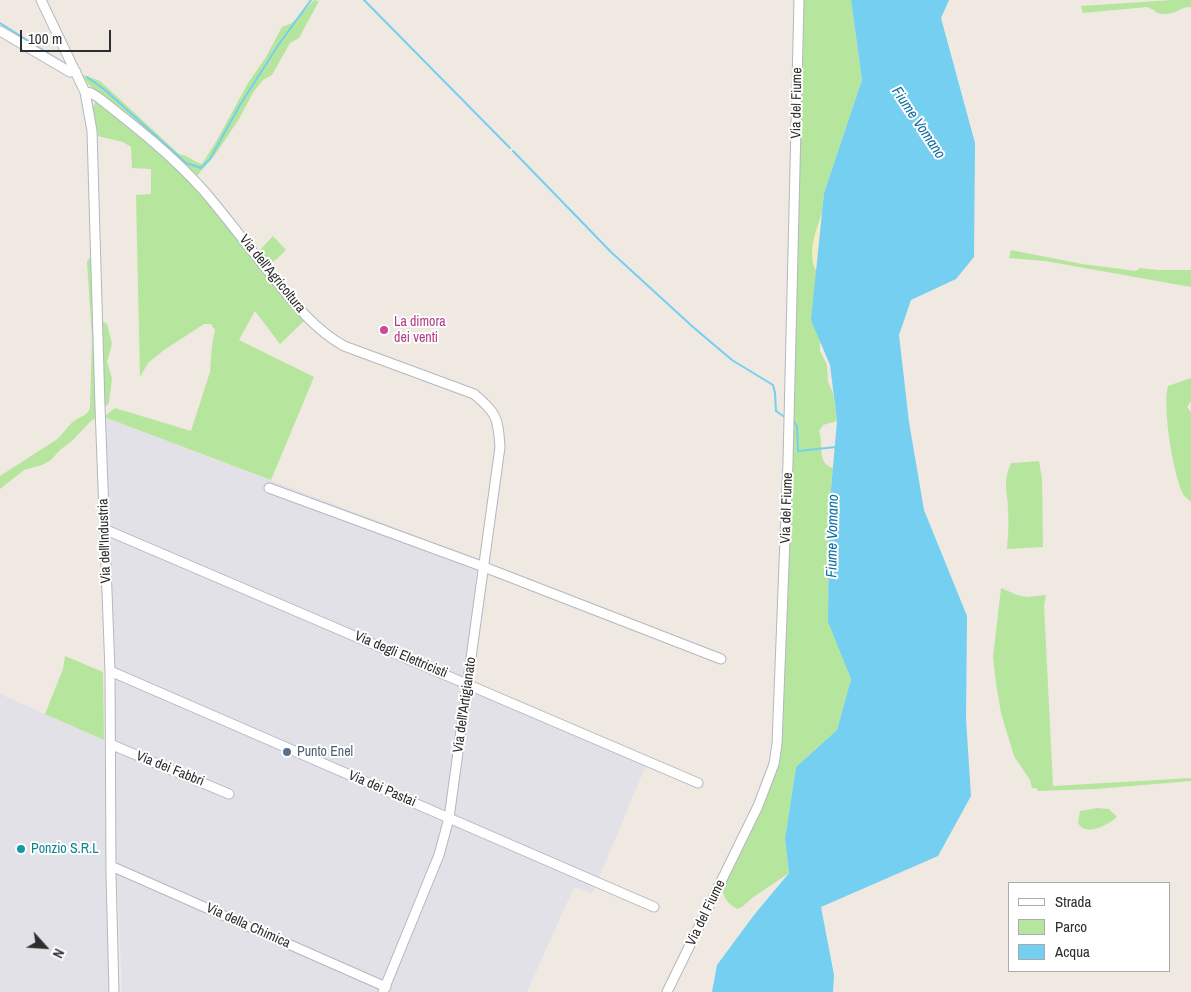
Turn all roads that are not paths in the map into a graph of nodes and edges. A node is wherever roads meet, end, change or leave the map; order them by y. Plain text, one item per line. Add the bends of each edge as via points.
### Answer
1 (41, 0) edge
2 (799, 0) edge
3 (0, 31) edge
4 (76, 72) junction
5 (85, 92) junction
6 (491, 408) joint
7 (269, 488) dead end
8 (104, 529) junction
9 (484, 567) junction
10 (721, 659) dead end
11 (110, 671) junction
12 (468, 684) junction
13 (110, 744) junction
14 (698, 783) dead end
15 (229, 794) dead end
16 (449, 818) junction
17 (111, 866) junction
18 (654, 907) dead end
19 (384, 989) edge
20 (114, 992) edge
21 (667, 992) edge

1 - 4 street, Via dell'Industria
2 - 21 street, Via del Fiume via 778,744 758,806
3 - 4 street via 64,69
4 - 5 street, Via dell'Industria
5 - 6 street, Via dell'Agricoltura via 99,98 180,166 205,192 289,298 329,337 344,346 474,394
5 - 8 street, Via dell'Industria via 92,131
6 - 9 street, Via dell'Artigianato via 498,422 500,447
7 - 9 street
8 - 11 street, Via dell'Industria
8 - 12 street, Via degli Elettricisti
9 - 10 street
9 - 12 street, Via dell'Artigianato
11 - 13 street, Via dell'Industria
11 - 16 street, Via dei Pastai
12 - 14 street, Via degli Elettricisti
12 - 16 street, Via dell'Artigianato
13 - 15 street, Via dei Fabbri
13 - 17 street, Via dell'Industria
16 - 18 street, Via dei Pastai
16 - 19 street, Via dell'Artigianato via 439,855
17 - 19 street, Via della Chimica
17 - 20 street, Via dell'Industria

